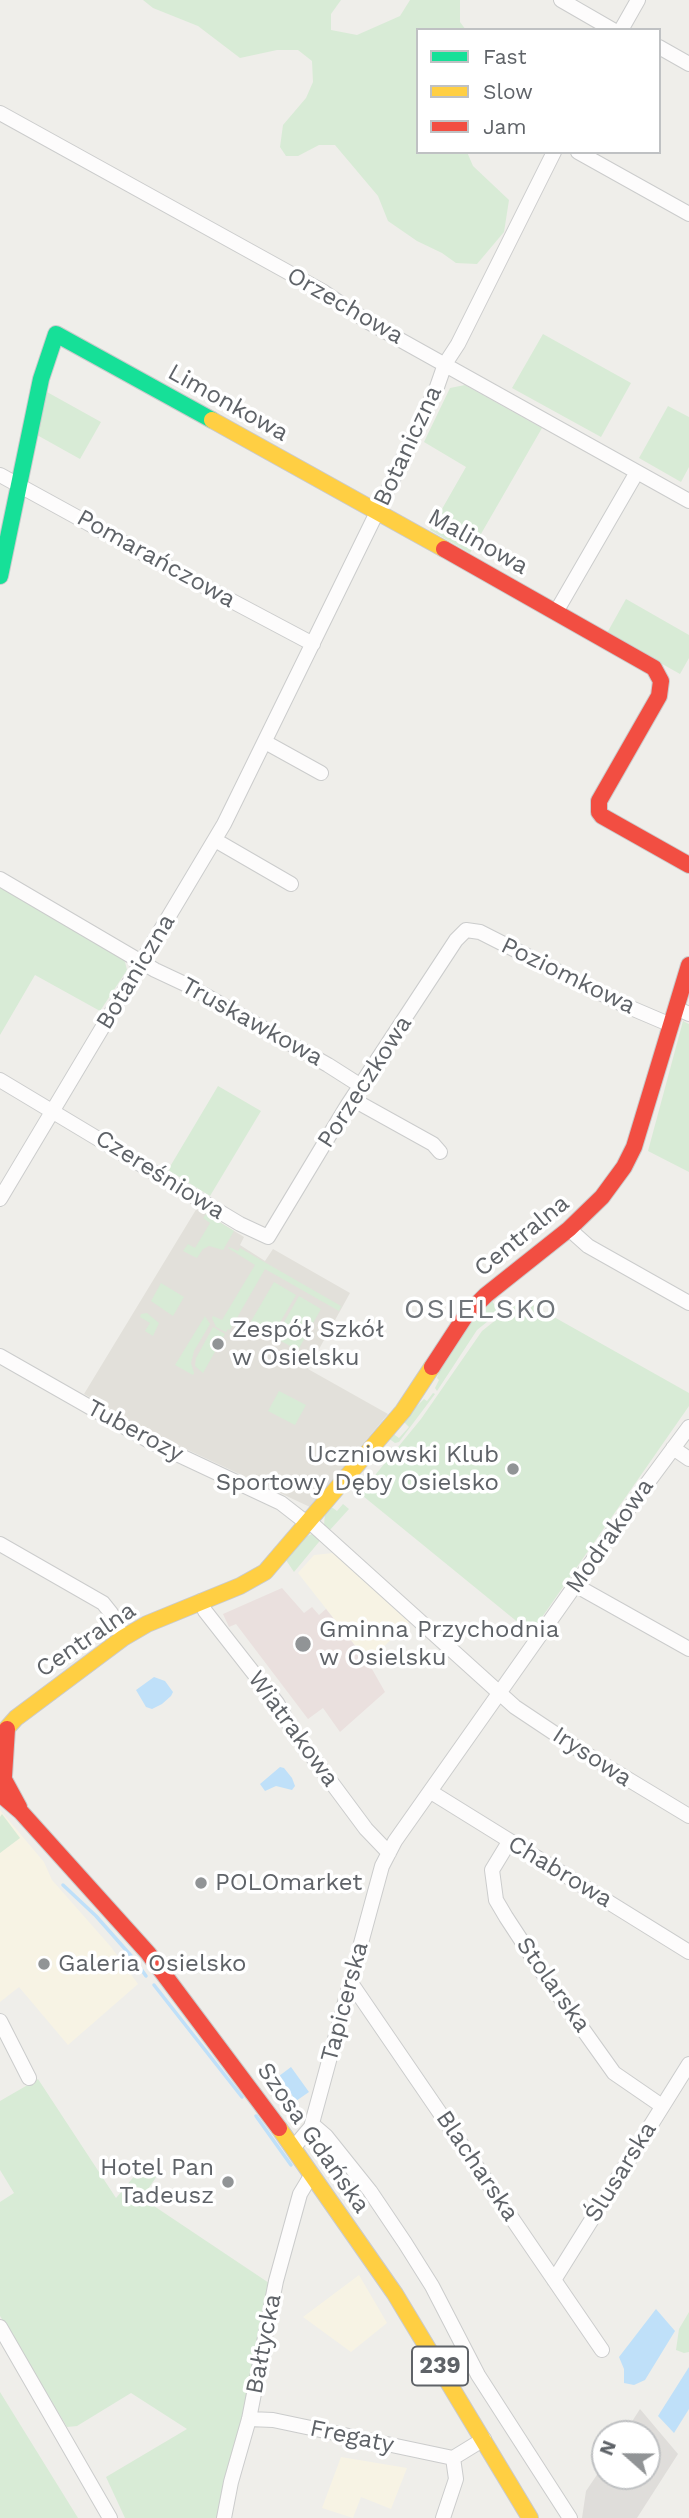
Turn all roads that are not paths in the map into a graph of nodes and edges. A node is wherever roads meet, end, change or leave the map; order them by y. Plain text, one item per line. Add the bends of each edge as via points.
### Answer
1 (561, 0) edge
2 (638, 0) edge
3 (620, 28) edge
4 (623, 28) edge
5 (661, 48) edge
6 (689, 64) edge
7 (0, 113) edge
8 (553, 154) edge
9 (582, 154) edge
10 (689, 214) edge
11 (445, 364) junction
12 (637, 472) junction
13 (0, 475) edge
14 (18, 484) junction
15 (689, 501) edge
16 (377, 512) junction
17 (0, 576) edge
18 (556, 612) junction
19 (313, 644) junction
20 (265, 742) junction
21 (321, 773) dead end
22 (215, 841) junction
23 (689, 865) edge
24 (0, 879) edge
25 (291, 884) dead end
26 (466, 930) joint
27 (142, 962) junction
28 (689, 965) edge
29 (682, 1011) edge
30 (671, 1025) junction
31 (0, 1080) edge
32 (360, 1086) junction
33 (352, 1099) junction
34 (52, 1111) junction
35 (440, 1152) dead end
36 (0, 1199) edge
37 (569, 1229) junction
38 (268, 1237) joint
39 (689, 1303) edge
40 (0, 1356) edge
41 (689, 1427) edge
42 (673, 1448) junction
43 (689, 1459) edge
44 (309, 1523) junction
45 (0, 1544) edge
46 (575, 1585) junction
47 (201, 1601) junction
48 (123, 1638) junction
49 (689, 1649) edge
50 (500, 1693) junction
51 (6, 1726) edge
52 (2, 1774) edge
53 (430, 1792) junction
54 (0, 1794) edge
55 (21, 1812) junction
56 (689, 1816) edge
57 (509, 1842) junction
58 (389, 1853) junction
59 (689, 1952) edge
60 (351, 1983) junction
61 (0, 2021) edge
62 (689, 2064) edge
63 (29, 2078) dead end
64 (662, 2106) junction
65 (312, 2123) junction
66 (294, 2147) junction
67 (312, 2174) junction
68 (554, 2280) junction
69 (0, 2327) edge
70 (601, 2350) dead end
71 (249, 2419) junction
72 (484, 2439) junction
73 (453, 2458) junction
74 (110, 2518) edge
75 (224, 2518) edge
76 (443, 2518) edge
77 (530, 2518) edge
78 (570, 2518) edge

1 - 3 street
2 - 4 street
5 - 6 street
7 - 11 street, Orzechowa
8 - 11 street, Botaniczna
9 - 10 street
11 - 12 street, Orzechowa
11 - 16 street, Botaniczna
12 - 15 street, Orzechowa
12 - 18 street
13 - 14 street, Pomarańczowa
14 - 16 street, Limonkowa via 43,371 57,334
14 - 17 street
14 - 19 street, Pomarańczowa
16 - 18 street, Malinowa
16 - 19 street, Botaniczna
18 - 23 street, Malinowa via 659,675 659,696 599,801 599,812
19 - 20 street, Botaniczna
20 - 21 street
20 - 22 street, Botaniczna
22 - 25 street
22 - 27 street, Botaniczna
24 - 27 street, Truskawkowa
26 - 30 street, Poziomkowa via 480,932
26 - 32 street, Porzeczkowa
27 - 32 street, Truskawkowa
27 - 34 street, Botaniczna
28 - 29 street, Centralna
29 - 30 street, Centralna
30 - 37 street, Centralna via 630,1157 610,1187
31 - 34 street, Czereśniowa
32 - 33 street, Porzeczkowa
33 - 35 street
33 - 38 street, Porzeczkowa
34 - 36 street, Botaniczna
34 - 38 street, Czereśniowa
37 - 39 street via 588,1246
37 - 44 street, Centralna via 466,1314 403,1411
40 - 44 street, Tuberozy via 160,1446 281,1503
41 - 42 street, Modrakowa
42 - 43 street
42 - 46 street, Modrakowa
44 - 47 street, Centralna via 265,1572
44 - 50 street, Tuberozy
45 - 48 street via 103,1602
46 - 49 street
46 - 50 street, Modrakowa
47 - 48 street, Centralna
47 - 58 street, Wiatrakowa via 366,1829
48 - 51 street, Centralna
50 - 53 street, Modrakowa
50 - 56 street, Irysowa via 578,1749
51 - 52 street
52 - 55 street, Szosa Gdańska / 239
53 - 57 street, Chabrowa
53 - 58 street, Modrakowa
54 - 55 street, Szosa Gdańska / 239
55 - 66 street, Szosa Gdańska / 239 via 155,1961
57 - 59 street, Chabrowa
57 - 64 street, Stolarska via 492,1870 496,1900 614,2073
58 - 60 street, Tapicerska
60 - 65 street, Tapicerska
60 - 68 street, Blacharska
61 - 63 street
62 - 64 street, Ślusarska
64 - 68 street, Ślusarska
65 - 66 street, Tapicerska
65 - 78 street via 370,2191 405,2243 478,2375
66 - 67 street, Szosa Gdańska / 239
67 - 71 street, Bałtycka via 302,2189 276,2281
67 - 72 street, Szosa Gdańska / 239 via 395,2294
68 - 70 street, Blacharska
69 - 74 street
71 - 73 street, Fregaty via 273,2420
71 - 75 street, Bałtycka
72 - 73 street
72 - 77 street, Szosa Gdańska / 239
73 - 76 street via 456,2479

